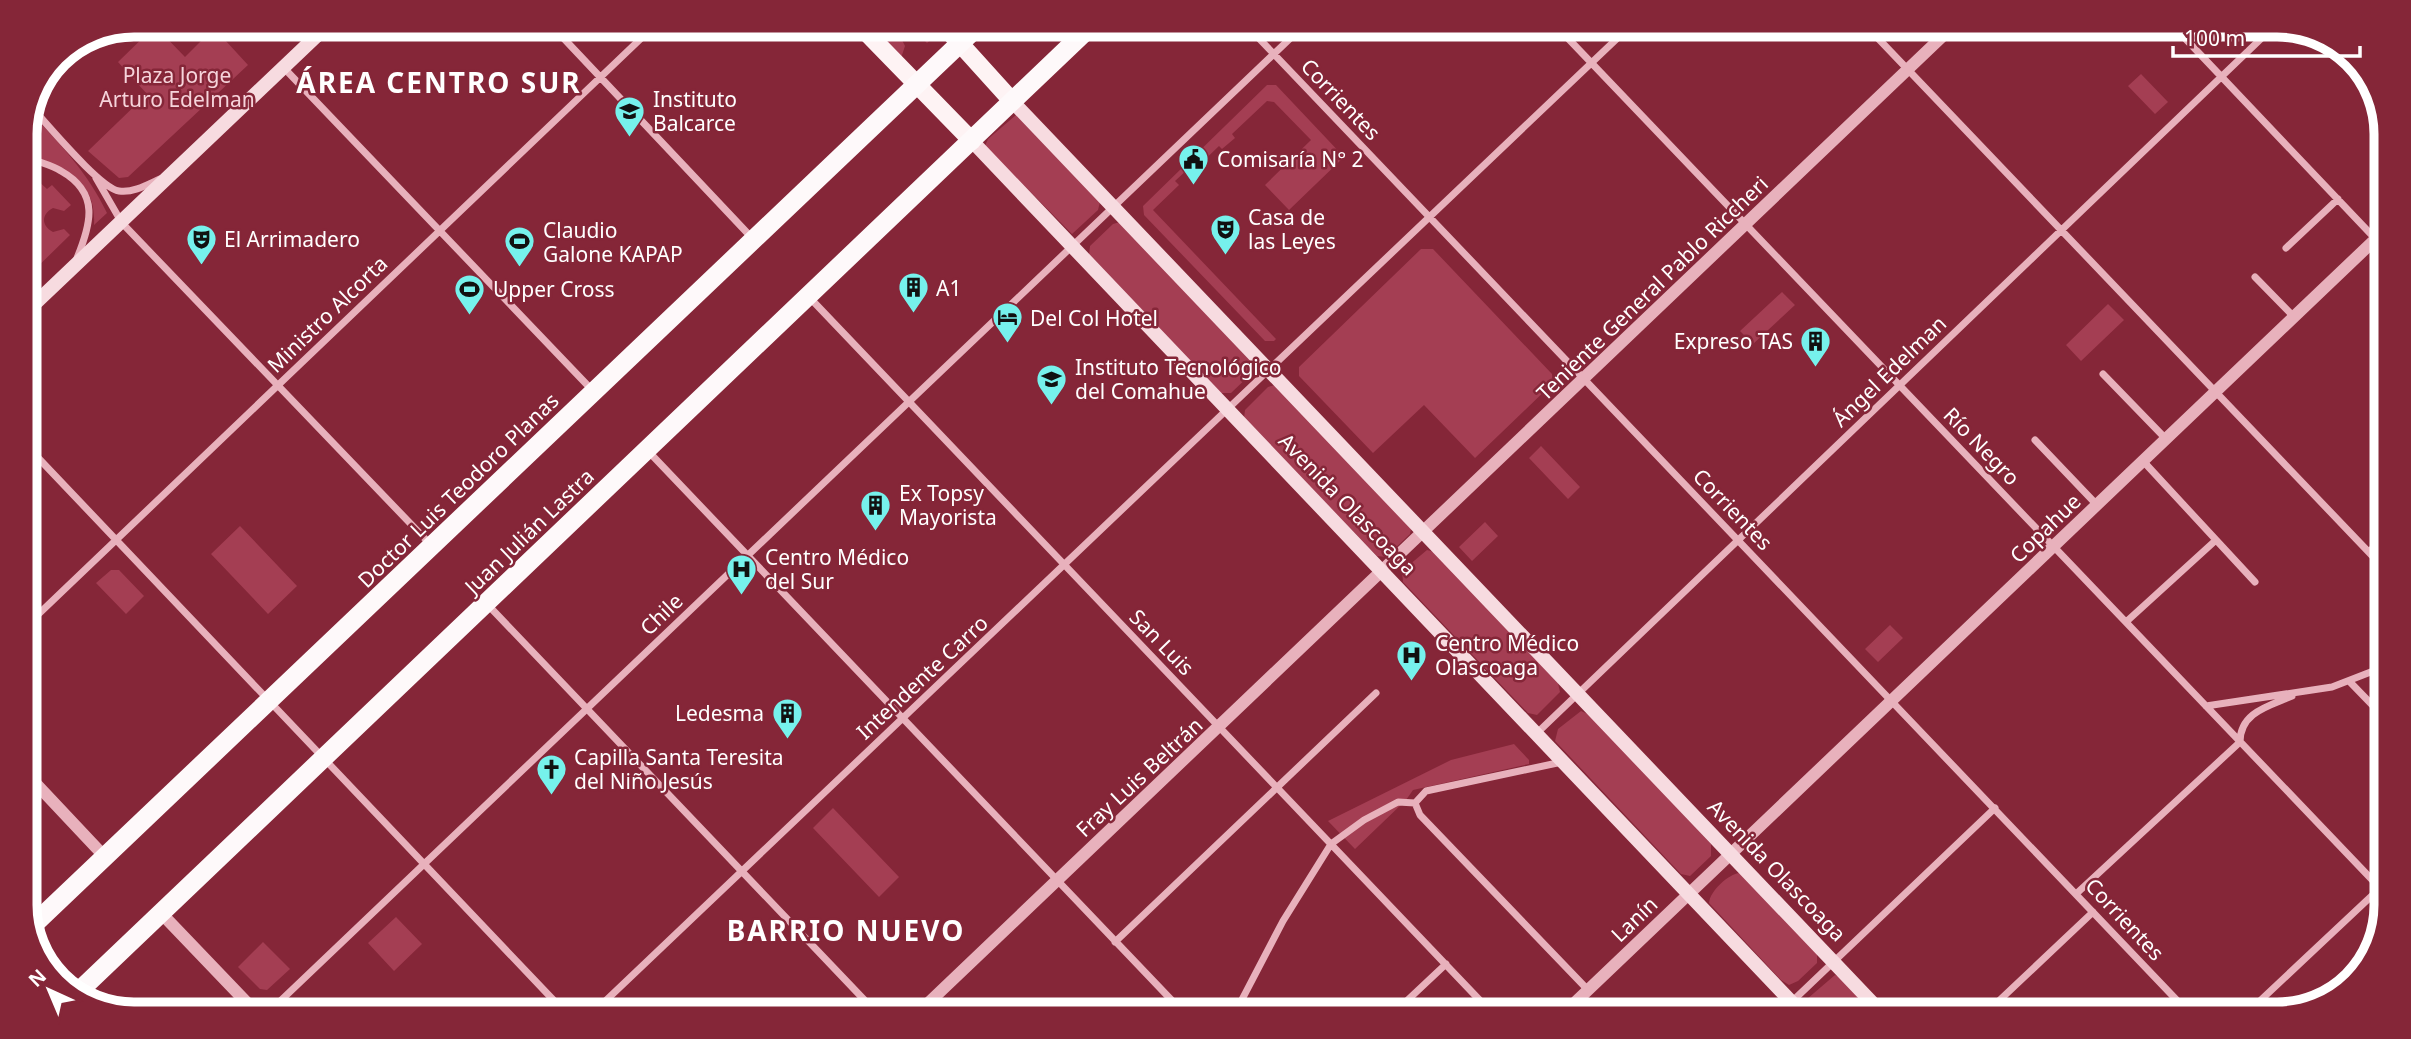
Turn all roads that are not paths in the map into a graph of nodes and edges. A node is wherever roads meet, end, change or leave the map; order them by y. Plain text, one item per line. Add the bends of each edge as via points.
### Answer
1 (316, 37) edge
2 (562, 37) edge
3 (643, 37) edge
4 (871, 37) edge
5 (955, 37) edge
6 (966, 37) edge
7 (1080, 37) edge
8 (1258, 37) edge
9 (1292, 37) edge
10 (1567, 37) edge
11 (1619, 37) edge
12 (1877, 37) edge
13 (1942, 37) edge
14 (2184, 37) edge
15 (2262, 37) edge
16 (960, 43) junction
17 (1274, 54) junction
18 (1592, 63) junction
19 (284, 68) junction
20 (1908, 69) junction
21 (2221, 77) junction
22 (601, 78) junction
23 (916, 84) junction
24 (1012, 101) junction
25 (39, 115) edge
26 (972, 141) junction
27 (37, 161) edge
28 (175, 172) junction
29 (96, 178) junction
30 (2338, 199) junction
31 (1114, 207) junction
32 (1430, 217) junction
33 (122, 223) junction
34 (1746, 225) junction
35 (2061, 230) junction
36 (440, 231) junction
37 (2374, 232) edge
38 (754, 239) junction
39 (2374, 246) edge
40 (1073, 247) junction
41 (2287, 248) dead end
42 (73, 266) junction
43 (2255, 277) dead end
44 (808, 297) junction
45 (37, 301) edge
46 (2294, 317) junction
47 (1270, 370) junction
48 (2103, 374) dead end
49 (1585, 379) junction
50 (278, 385) junction
51 (1900, 385) junction
52 (2216, 391) junction
53 (593, 392) junction
54 (909, 402) junction
55 (1228, 411) junction
56 (2035, 439) dead end
57 (2166, 439) junction
58 (647, 450) junction
59 (37, 457) edge
60 (2143, 461) junction
61 (2097, 505) junction
62 (1425, 532) junction
63 (116, 540) junction
64 (1738, 540) junction
65 (2216, 540) junction
66 (432, 545) junction
67 (2054, 546) junction
68 (2374, 547) edge
69 (2369, 552) junction
70 (748, 556) junction
71 (2374, 557) edge
72 (1065, 566) junction
73 (1382, 573) junction
74 (2255, 582) dead end
75 (486, 603) junction
76 (37, 616) edge
77 (2126, 622) junction
78 (2374, 671) edge
79 (2350, 682) junction
80 (1376, 693) dead end
81 (1578, 693) junction
82 (2295, 694) junction
83 (269, 700) junction
84 (1892, 700) junction
85 (2206, 706) junction
86 (2374, 707) edge
87 (587, 709) junction
88 (903, 719) junction
89 (1219, 727) junction
90 (1536, 734) junction
91 (2240, 741) junction
92 (325, 757) junction
93 (1562, 762) junction
94 (37, 785) edge
95 (1277, 788) junction
96 (1415, 803) junction
97 (1995, 808) junction
98 (1331, 844) junction
99 (1730, 854) junction
100 (105, 857) junction
101 (425, 863) junction
102 (742, 872) junction
103 (1057, 881) junction
104 (2374, 883) edge
105 (2374, 893) edge
106 (1688, 894) junction
107 (2076, 894) junction
108 (2093, 912) junction
109 (161, 913) junction
110 (38, 920) edge
111 (1115, 942) junction
112 (1833, 961) junction
113 (1446, 964) junction
114 (84, 986) edge
115 (1588, 990) junction
116 (246, 1002) edge
117 (279, 1002) edge
118 (555, 1002) edge
119 (604, 1002) edge
120 (866, 1002) edge
121 (929, 1002) edge
122 (1173, 1002) edge
123 (1241, 1002) edge
124 (1406, 1002) edge
125 (1482, 1002) edge
126 (1575, 1002) edge
127 (1791, 1002) joint
128 (1872, 1002) edge
129 (1998, 1002) edge
130 (2179, 1002) edge
131 (2259, 1002) edge

1 - 19 main road
2 - 22 street
3 - 22 street, Ministro Alcorta
4 - 23 main road, Avenida Olascoaga
5 - 16 main road, Avenida Olascoaga
6 - 16 highway, Doctor Luis Teodoro Planas
7 - 24 highway, Juan Julián Lastra
8 - 17 street, Corrientes
9 - 17 street, Chile
10 - 18 street, Río Negro
11 - 18 street, Intendente Carro
12 - 20 street
13 - 20 street, Teniente General Pablo Riccheri
14 - 21 street
15 - 21 street, Ángel Edelman
16 - 23 highway, Doctor Luis Teodoro Planas
16 - 24 main road, Avenida Olascoaga
17 - 31 street, Chile
17 - 32 street, Corrientes
18 - 32 street, Intendente Carro
18 - 34 street, Río Negro
19 - 28 main road
19 - 36 street
20 - 34 street, Teniente General Pablo Riccheri
20 - 35 street
21 - 30 street
21 - 35 street, Ángel Edelman
22 - 36 street, Ministro Alcorta
22 - 38 street
23 - 26 main road, Avenida Olascoaga
23 - 38 highway, Doctor Luis Teodoro Planas
24 - 26 highway, Juan Julián Lastra
24 - 31 main road, Avenida Olascoaga
25 - 29 street
26 - 40 main road, Avenida Olascoaga
26 - 44 highway, Juan Julián Lastra
27 - 42 street via 65,174 87,200 90,224
28 - 29 street via 126,191
28 - 33 main road
29 - 33 street
30 - 37 street
30 - 41 street
31 - 40 street, Chile
31 - 47 main road, Avenida Olascoaga
32 - 47 street, Intendente Carro
32 - 49 street, Corrientes
33 - 42 main road
33 - 50 street
34 - 49 street, Teniente General Pablo Riccheri
34 - 51 street, Río Negro
35 - 51 street, Ángel Edelman
35 - 52 street
36 - 50 street, Ministro Alcorta
36 - 53 street
38 - 53 highway, Doctor Luis Teodoro Planas
39 - 46 street, Copahue
40 - 54 street, Chile
40 - 55 main road, Avenida Olascoaga
42 - 45 main road
43 - 46 street
44 - 54 street, San Luis
44 - 58 highway, Juan Julián Lastra
46 - 52 street, Copahue
47 - 55 street, Intendente Carro
47 - 62 main road, Avenida Olascoaga
48 - 57 street
49 - 62 street, Teniente General Pablo Riccheri
49 - 64 street, Corrientes
50 - 63 street, Ministro Alcorta
50 - 66 street
51 - 64 street, Ángel Edelman
51 - 67 street, Río Negro
52 - 57 street, Copahue
52 - 69 street
53 - 66 highway, Doctor Luis Teodoro Planas
54 - 70 street, Chile
54 - 72 street, San Luis
55 - 72 street, Intendente Carro
55 - 73 main road, Avenida Olascoaga
56 - 61 street
57 - 60 street, Copahue
58 - 70 street
58 - 75 highway, Juan Julián Lastra
59 - 63 street
60 - 61 street, Copahue
60 - 65 street
61 - 67 street, Copahue
62 - 73 street, Teniente General Pablo Riccheri
62 - 81 main road, Avenida Olascoaga
63 - 76 street, Ministro Alcorta
63 - 83 street
64 - 81 street, Ángel Edelman
64 - 84 street, Corrientes
65 - 74 street
65 - 77 street
66 - 83 highway, Doctor Luis Teodoro Planas
67 - 77 street, Río Negro
67 - 84 street, Copahue
68 - 69 street
69 - 71 street
70 - 87 street, Chile
70 - 88 street
72 - 88 street, Intendente Carro
72 - 89 street, San Luis
73 - 89 street, Fray Luis Beltrán
73 - 90 main road, Avenida Olascoaga
75 - 87 street
75 - 92 highway, Juan Julián Lastra
77 - 85 street, Río Negro
78 - 79 street
79 - 82 street
79 - 86 street
80 - 95 street
81 - 90 street, Ángel Edelman
81 - 99 main road, Avenida Olascoaga
82 - 85 street
82 - 91 street via 2249,717
83 - 92 street
83 - 100 highway, Doctor Luis Teodoro Planas
84 - 97 street, Corrientes
84 - 99 street, Copahue
85 - 91 street, Río Negro
87 - 101 street, Chile
87 - 102 street
88 - 102 street, Intendente Carro
88 - 103 street
89 - 95 street, San Luis
89 - 103 street, Fray Luis Beltrán
90 - 93 main road, Avenida Olascoaga
91 - 104 street, Río Negro
91 - 107 street
92 - 101 street
92 - 109 highway, Juan Julián Lastra
93 - 96 street via 1426,791
93 - 106 main road, Avenida Olascoaga
94 - 100 street
95 - 98 street, San Luis
95 - 111 street
96 - 98 street via 1389,807
96 - 115 street via 1420,814
97 - 107 street, Corrientes
97 - 112 street
98 - 113 street, San Luis
98 - 123 street via 1283,920
99 - 106 street, Lanín
99 - 112 main road, Avenida Olascoaga
100 - 110 highway, Doctor Luis Teodoro Planas
101 - 117 street, Chile
101 - 118 street
102 - 119 street, Intendente Carro
102 - 120 street
103 - 111 street
103 - 121 street, Fray Luis Beltrán
105 - 131 street
106 - 115 street, Lanín
106 - 127 main road, Avenida Olascoaga
107 - 108 street, Corrientes
108 - 129 street
108 - 130 street, Corrientes
109 - 114 highway, Juan Julián Lastra
109 - 116 street
111 - 122 street
112 - 127 street
112 - 128 main road, Avenida Olascoaga
113 - 124 street
113 - 125 street, San Luis
115 - 126 street, Lanín

